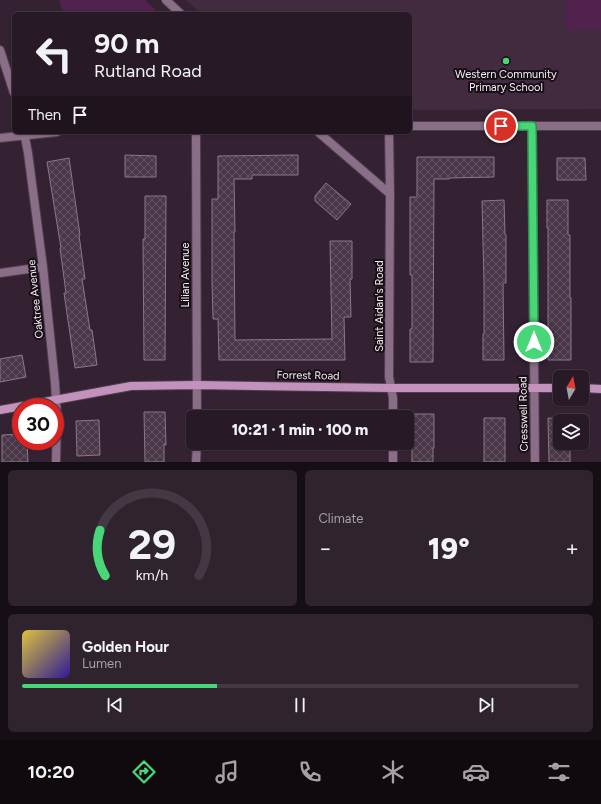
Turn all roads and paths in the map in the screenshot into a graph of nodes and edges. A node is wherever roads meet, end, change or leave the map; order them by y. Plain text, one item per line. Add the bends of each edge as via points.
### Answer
1 (166, 0) edge
2 (179, 12) edge
3 (0, 50) edge
4 (12, 88) edge
5 (412, 126) edge
6 (532, 126) junction
7 (601, 126) edge
8 (25, 134) edge
9 (196, 134) edge
10 (320, 134) edge
11 (388, 134) edge
12 (0, 138) edge
13 (390, 194) junction
14 (43, 267) junction
15 (0, 273) edge
16 (197, 385) junction
17 (390, 388) junction
18 (534, 388) junction
19 (553, 388) edge
20 (589, 388) edge
21 (601, 388) edge
22 (56, 398) edge
23 (62, 398) edge
24 (12, 408) edge
25 (0, 410) edge
26 (197, 410) edge
27 (393, 410) edge
28 (56, 450) edge
29 (196, 450) edge
30 (393, 450) edge
31 (56, 462) edge
32 (196, 462) edge
33 (393, 462) edge
34 (535, 462) edge

1 - 2 street
3 - 4 street
5 - 6 street
6 - 7 street
6 - 18 street, Cresswell Road
8 - 12 street
8 - 14 street, Oaktree Avenue
9 - 16 street, Lilian Avenue
10 - 13 street
11 - 13 street, Saint Aidan's Road
13 - 17 street, Saint Aidan's Road
14 - 15 street
14 - 22 street, Oaktree Avenue
16 - 17 street, Forrest Road
16 - 23 street, Forrest Road via 131,386
16 - 26 street, Lilian Avenue
17 - 18 street, Forrest Road
17 - 27 street, Saint Aidan's Road
18 - 19 street, Forrest Road
18 - 34 street, Cresswell Road
20 - 21 street
24 - 25 street, Forrest Road
28 - 31 street, Oaktree Avenue
29 - 32 street
30 - 33 street

